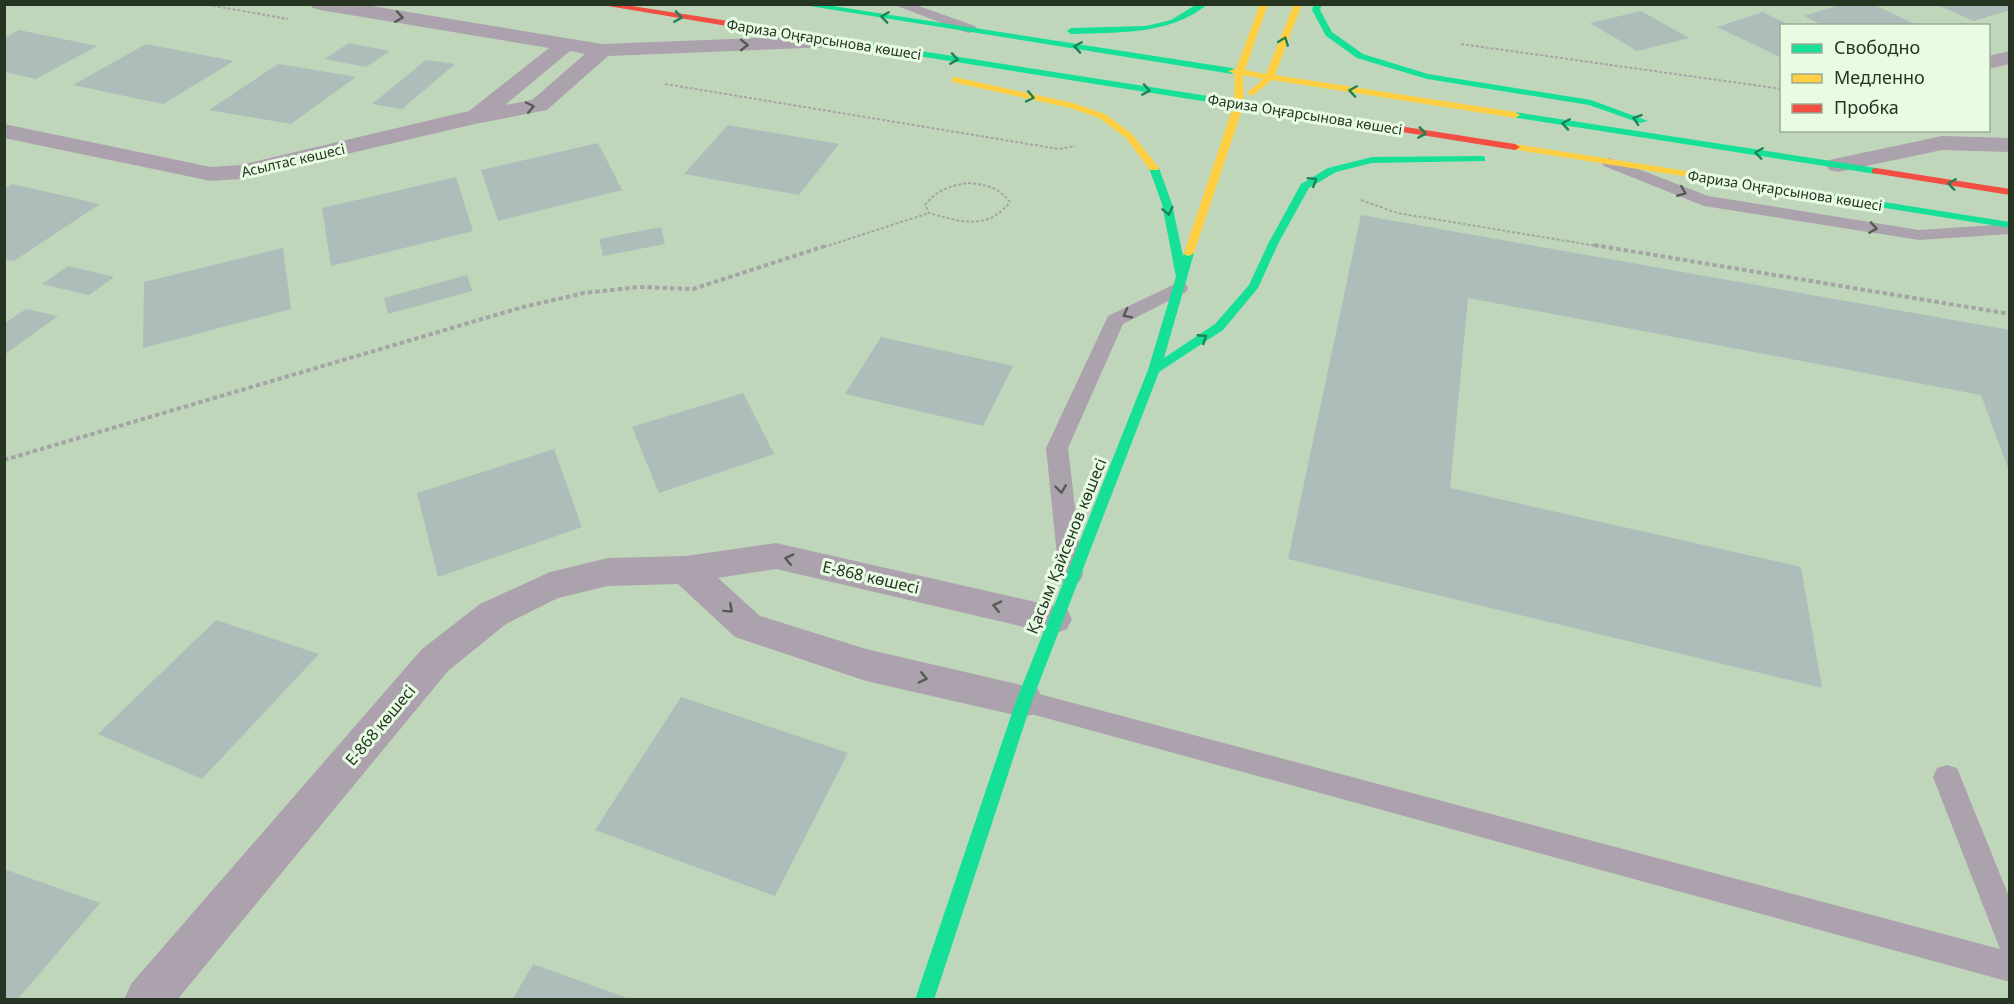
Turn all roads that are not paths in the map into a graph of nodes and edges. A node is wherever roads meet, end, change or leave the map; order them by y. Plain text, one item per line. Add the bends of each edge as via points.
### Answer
1 (321, 4) edge
2 (600, 4) edge
3 (801, 4) edge
4 (898, 4) edge
5 (1204, 4) edge
6 (1264, 4) edge
7 (1298, 4) edge
8 (1318, 4) edge
9 (922, 22) junction
10 (954, 24) junction
11 (977, 31) junction
12 (833, 41) junction
13 (565, 45) junction
14 (602, 50) junction
15 (2010, 57) edge
16 (872, 60) dead end
17 (1990, 63) edge
18 (1239, 74) junction
19 (943, 78) dead end
20 (1269, 78) junction
21 (1239, 104) junction
22 (475, 117) junction
23 (6, 133) edge
24 (1941, 137) edge
25 (1690, 144) junction
26 (2010, 145) edge
27 (1608, 162) junction
28 (1838, 165) junction
29 (2010, 192) edge
30 (2010, 227) edge
31 (1180, 283) junction
32 (1154, 370) junction
33 (686, 570) junction
34 (1071, 577) junction
35 (1054, 619) junction
36 (1024, 701) junction
37 (1947, 777) dead end
38 (2010, 938) edge
39 (2010, 967) edge
40 (147, 999) edge
41 (924, 999) edge

1 -> 13 street
2 -> 12 street, Фариза Оңғарсынова көшесі
9 -> 3 street, Фариза Оңғарсынова көшесі
4 - 10 lane
5 - 10 street via 1174,22 1146,29 1082,31
6 - 18 street, Қасым Қайсенов көшесі
20 -> 7 street
25 -> 8 street via 1649,123 1591,103 1427,76 1360,56 1329,34 1316,10
9 - 10 street
9 - 11 street, Фариза Оңғарсынова көшесі
10 - 11 lane
18 -> 11 street, Фариза Оңғарсынова көшесі
14 -> 12 street
12 - 16 street
12 -> 21 street, Фариза Оңғарсынова көшесі
13 - 14 street
13 - 22 street, Асылтас көшесі
22 -> 14 street, Асылтас көшесі via 539,105
15 - 17 street
18 - 20 street, Фариза Оңғарсынова көшесі
18 - 21 street, Қасым Қайсенов көшесі
19 -> 31 street via 1073,106 1102,116 1129,136 1153,164 1167,204
20 - 21 street
25 -> 20 street, Фариза Оңғарсынова көшесі
21 -> 27 street, Фариза Оңғарсынова көшесі
21 - 31 street, Қасым Қайсенов көшесі
22 - 23 street, Асылтас көшесі via 268,167 211,174
24 - 26 street
24 - 28 street
28 -> 25 street, Фариза Оңғарсынова көшесі
27 - 30 street, Фариза Оңғарсынова көшесі
27 -> 30 lane via 1704,201 1919,235
32 -> 27 street via 1219,327 1254,286 1305,186 1332,170 1372,160
29 -> 28 street, Фариза Оңғарсынова көшесі
31 - 32 street, Қасым Қайсенов көшесі
31 -> 34 lane via 1115,320 1057,448
32 - 34 street, Қасым Қайсенов көшесі
35 -> 33 street, Е-868 көшесі via 776,556
33 -> 36 street via 748,627 866,665
33 - 40 street, Е-868 көшесі via 608,572 550,586 493,614 435,660
34 - 35 street, Қасым Қайсенов көшесі
35 - 36 street, Қасым Қайсенов көшесі
36 - 39 lane
36 - 41 street, Қасым Қайсенов көшесі
37 - 38 lane

